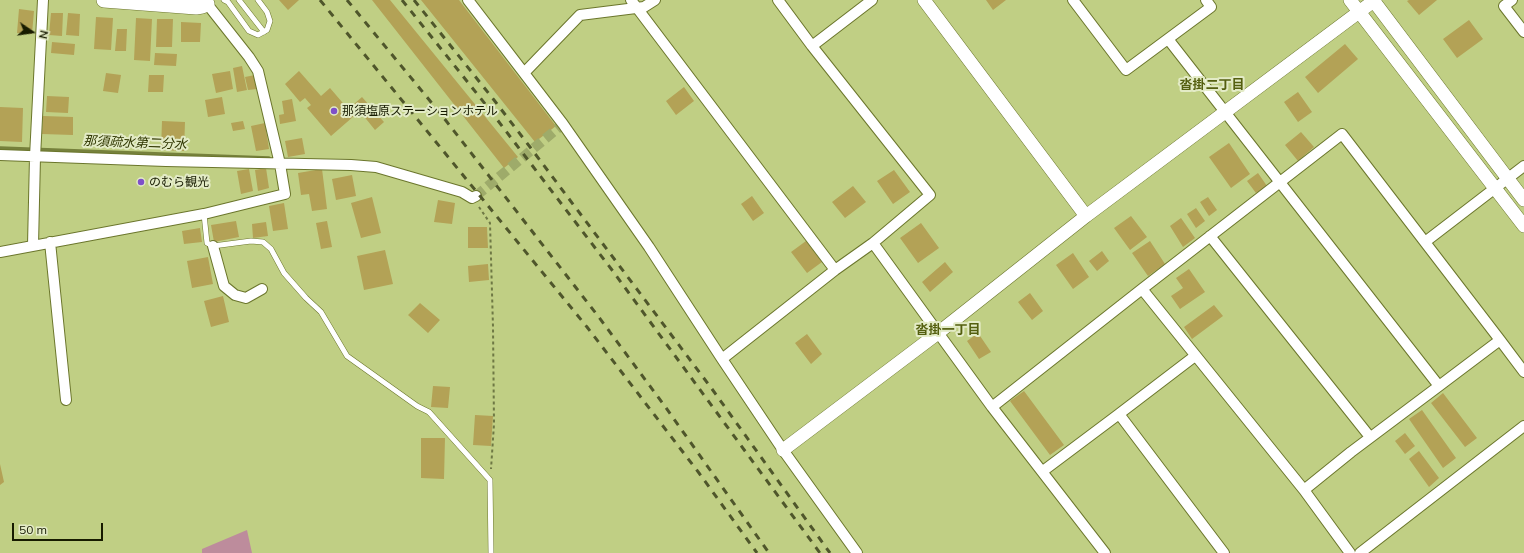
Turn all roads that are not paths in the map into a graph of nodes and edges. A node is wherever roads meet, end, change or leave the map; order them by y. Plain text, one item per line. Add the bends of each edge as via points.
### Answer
1 (43, 0) edge
2 (104, 0) edge
3 (224, 0) edge
4 (239, 0) edge
5 (258, 0) edge
6 (468, 0) edge
7 (655, 0) edge
8 (778, 0) edge
9 (872, 0) edge
10 (924, 0) edge
11 (1072, 0) edge
12 (1206, 0) edge
13 (1350, 0) edge
14 (1374, 0) edge
15 (1512, 0) edge
16 (209, 2) edge
17 (634, 4) edge
18 (1359, 12) junction
19 (264, 32) junction
20 (1524, 32) edge
21 (1168, 39) junction
22 (812, 46) junction
23 (524, 73) junction
24 (1226, 112) junction
25 (0, 155) edge
26 (35, 157) junction
27 (280, 164) junction
28 (1524, 166) edge
29 (1507, 178) junction
30 (1280, 182) junction
31 (1495, 188) junction
32 (474, 197) road end
33 (1524, 200) edge
34 (204, 214) junction
35 (1086, 216) junction
36 (1524, 226) edge
37 (1210, 236) junction
38 (50, 242) junction
39 (1424, 242) junction
40 (873, 243) junction
41 (33, 245) junction
42 (213, 246) junction
43 (0, 252) edge
44 (835, 270) junction
45 (262, 289) dead end
46 (1142, 289) junction
47 (938, 333) junction
48 (1500, 340) junction
49 (1195, 356) junction
50 (722, 359) junction
51 (1524, 372) edge
52 (1439, 386) junction
53 (66, 400) dead end
54 (992, 407) junction
55 (1119, 414) junction
56 (1524, 426) edge
57 (1370, 437) junction
58 (783, 450) junction
59 (1043, 471) junction
60 (1304, 490) junction
61 (491, 553) edge
62 (857, 553) edge
63 (1105, 553) edge
64 (1224, 553) edge
65 (1350, 553) edge
66 (1360, 553) edge

1 - 26 street
2 - 16 main road via 196,7
3 - 19 lane via 249,30 258,35
4 - 19 lane
5 - 19 lane via 270,21
6 - 23 street
7 - 17 street via 644,6
8 - 22 street
9 - 22 street
10 - 35 street
11 - 21 street via 1126,70
12 - 21 street via 1211,7
13 - 18 street
14 - 18 street
14 - 29 street
15 - 20 street via 1504,6
16 - 27 street via 258,71
17 - 23 street via 580,15
17 - 44 street
18 - 24 street
18 - 31 street
21 - 24 street
22 - 40 street via 930,195
23 - 50 street via 649,247
24 - 30 street
24 - 35 street
25 - 26 street
26 - 27 street
26 - 41 street
27 - 32 street via 376,167
27 - 34 street via 285,194
28 - 29 street
29 - 31 street
29 - 33 street
30 - 37 street
30 - 39 street via 1342,134
30 - 52 street
31 - 36 street
31 - 39 street
34 - 38 street
34 - 42 lane via 207,243
35 - 47 street
37 - 46 street
37 - 57 street
38 - 41 street
38 - 53 street
39 - 48 street
40 - 44 street
40 - 47 street
41 - 43 street
42 - 45 street via 224,286 234,295 246,298
42 - 61 lane via 263,242 271,249 284,272 321,312 347,356 429,412 490,480
44 - 50 street
46 - 49 street
46 - 54 street
47 - 54 street
47 - 58 street
48 - 51 street
48 - 52 street
49 - 55 street
49 - 60 street
50 - 58 street
52 - 57 street
54 - 59 street
55 - 59 street
55 - 64 street
56 - 66 street
57 - 60 street
58 - 62 street
59 - 63 street
60 - 65 street

